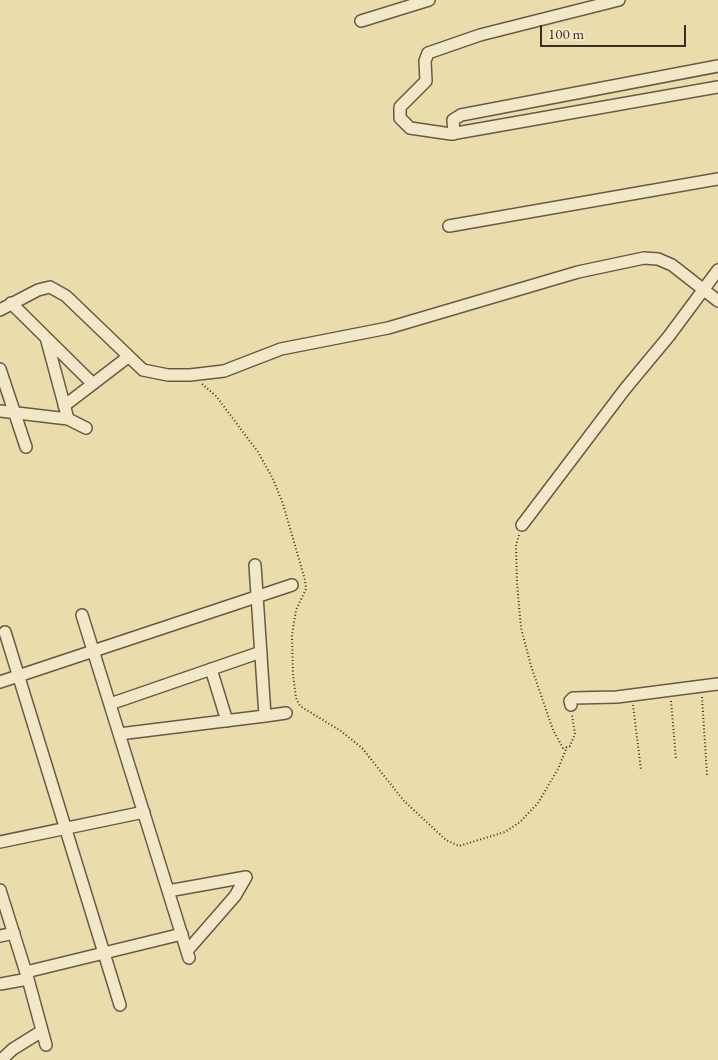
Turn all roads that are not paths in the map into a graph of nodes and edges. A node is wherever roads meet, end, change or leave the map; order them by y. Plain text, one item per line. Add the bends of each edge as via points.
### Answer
1 (429, 0) edge
2 (619, 0) edge
3 (361, 21) dead end
4 (718, 66) edge
5 (718, 87) edge
6 (454, 134) junction
7 (718, 179) edge
8 (449, 226) dead end
9 (718, 270) edge
10 (704, 290) junction
11 (718, 301) edge
12 (10, 303) junction
13 (0, 310) edge
14 (46, 340) junction
15 (128, 356) junction
16 (0, 369) edge
17 (93, 384) junction
18 (64, 406) junction
19 (0, 410) edge
20 (15, 414) junction
21 (68, 419) junction
22 (86, 428) dead end
23 (26, 447) dead end
24 (522, 525) road end
25 (255, 565) dead end
26 (292, 585) dead end
27 (257, 596) junction
28 (82, 615) dead end
29 (6, 632) dead end
30 (93, 651) junction
31 (261, 652) junction
32 (211, 669) junction
33 (19, 676) junction
34 (0, 682) edge
35 (718, 684) edge
36 (110, 704) junction
37 (571, 705) road end
38 (286, 713) dead end
39 (265, 716) junction
40 (227, 720) junction
41 (119, 734) junction
42 (144, 812) junction
43 (66, 828) junction
44 (0, 842) edge
45 (0, 890) edge
46 (168, 891) junction
47 (14, 933) junction
48 (182, 934) junction
49 (0, 936) edge
50 (104, 953) junction
51 (27, 976) junction
52 (0, 984) edge
53 (120, 1005) dead end
54 (42, 1031) junction
55 (46, 1045) dead end
56 (1, 1060) edge

1 - 3 street
2 - 6 street via 480,35 428,53 426,81 400,107 400,118 416,130
4 - 6 street via 467,114 453,120
5 - 6 street
7 - 8 street
9 - 10 street
10 - 11 street
10 - 15 street via 672,265 644,258 578,272 388,328 281,349 224,372 153,374 143,370
10 - 24 street
12 - 13 street
12 - 14 street
12 - 15 street via 46,288 57,290
14 - 17 street
14 - 18 street
15 - 17 street
16 - 20 street
17 - 18 street
18 - 21 street
19 - 20 street
20 - 21 street
20 - 23 street
21 - 22 street
25 - 27 street
26 - 27 street
27 - 30 street
27 - 31 street
28 - 30 street
29 - 33 street
30 - 33 street
30 - 36 street
31 - 32 street
31 - 39 street
32 - 36 street
32 - 40 street
33 - 34 street
33 - 43 street
35 - 37 street via 632,696 573,698
36 - 41 street
38 - 39 street
39 - 40 street
40 - 41 street
41 - 42 street
42 - 43 street
42 - 46 street
43 - 44 street
43 - 50 street
45 - 47 street
46 - 48 street
46 - 48 street via 246,877 235,896 188,954
47 - 49 street
47 - 51 street
48 - 50 street
50 - 51 street
50 - 53 street
51 - 52 street
51 - 54 street
54 - 55 street
54 - 56 street

